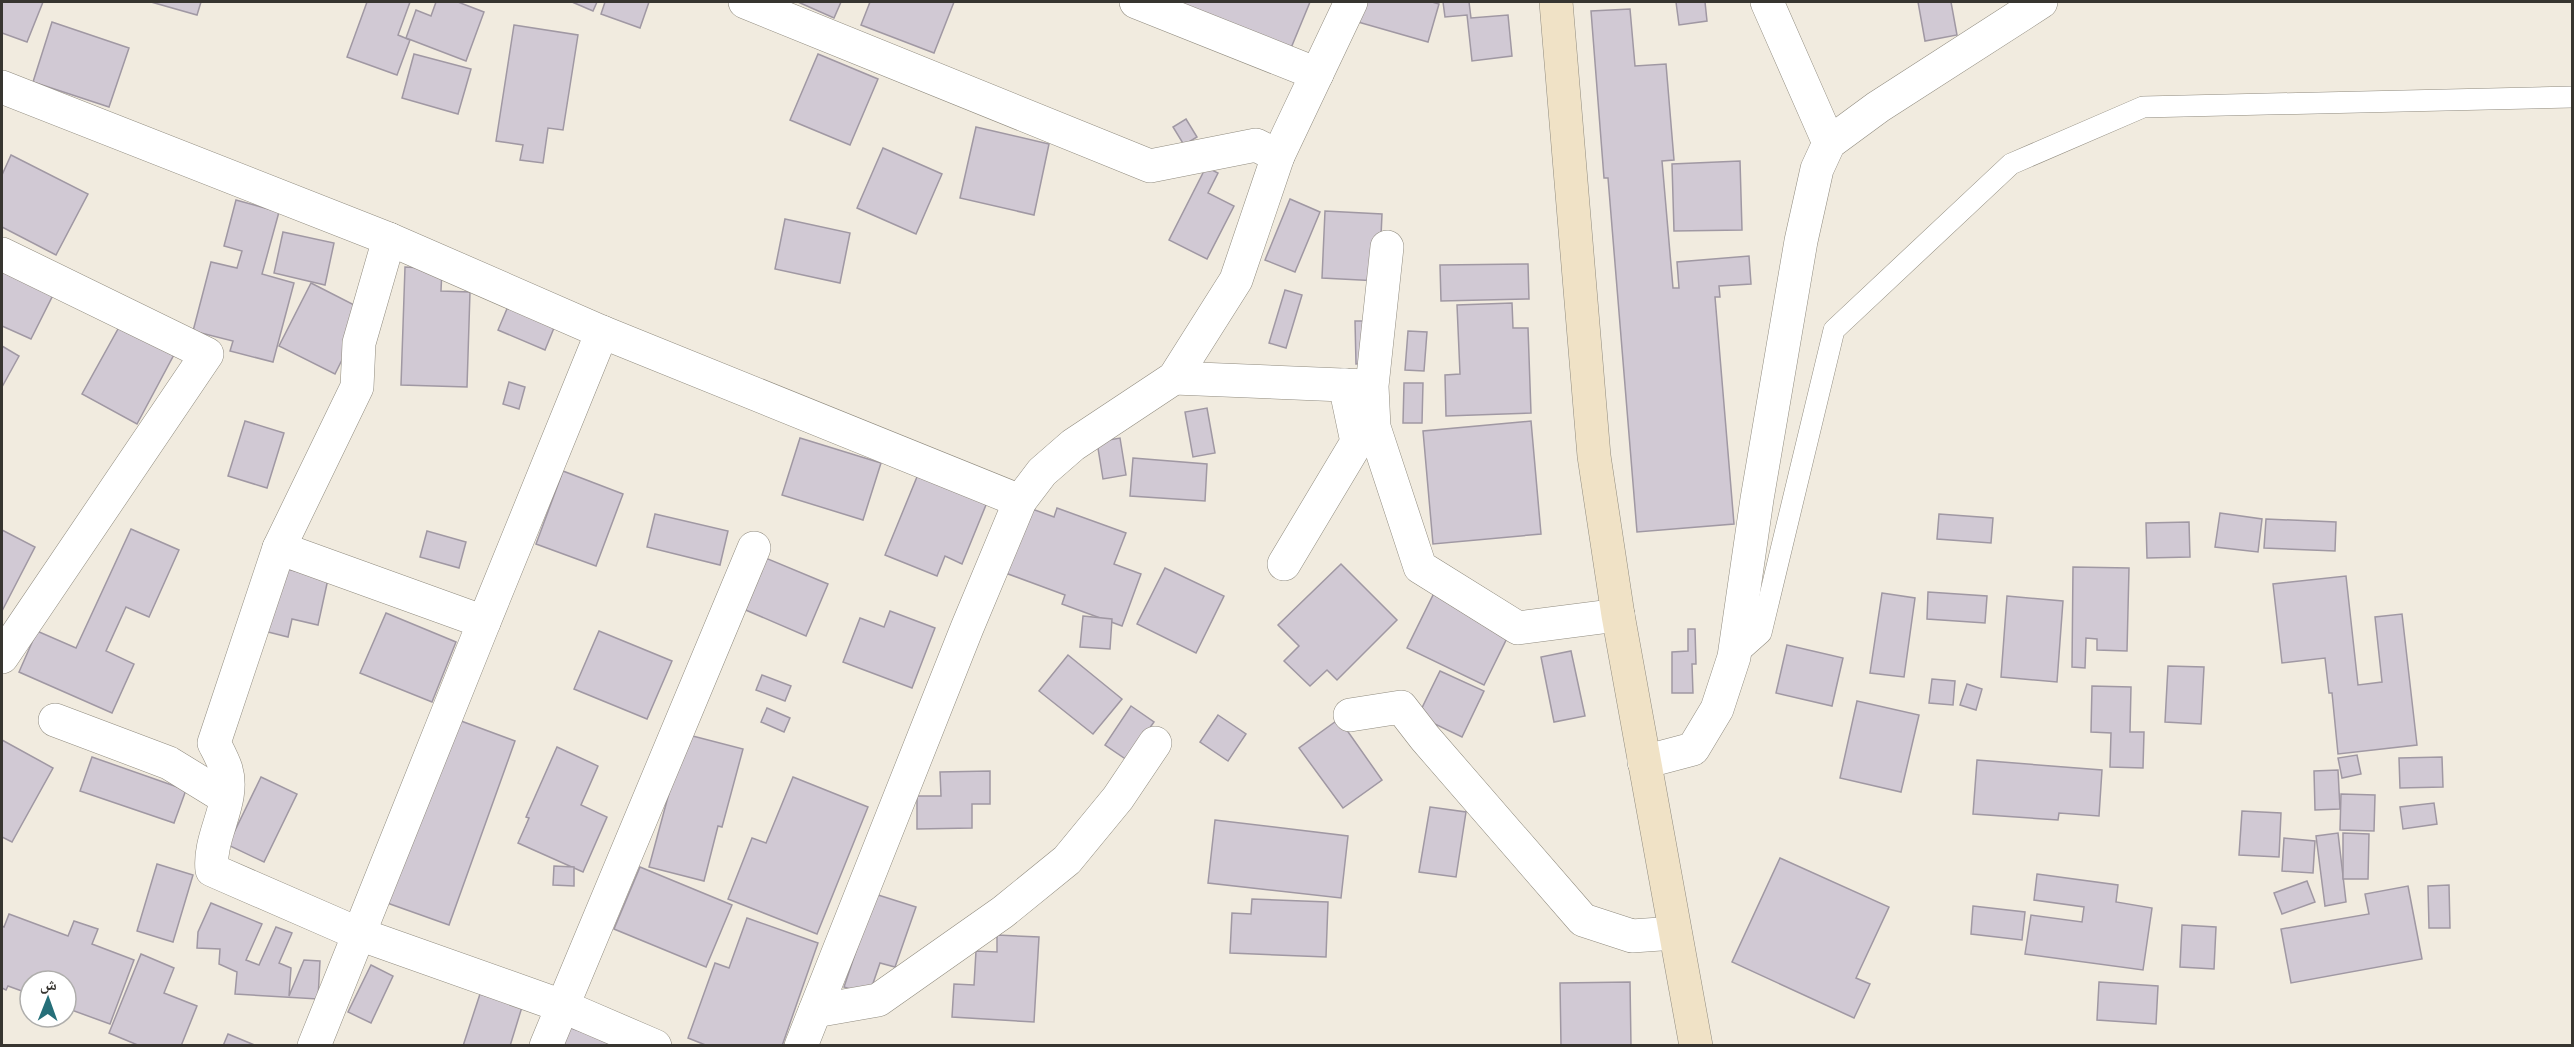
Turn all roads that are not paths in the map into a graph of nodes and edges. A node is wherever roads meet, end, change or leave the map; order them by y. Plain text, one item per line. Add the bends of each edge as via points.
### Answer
1 (745, 2) edge
2 (1136, 2) edge
3 (1351, 2) edge
4 (1556, 2) edge
5 (1767, 2) edge
6 (2041, 2) edge
7 (1317, 74) junction
8 (2, 87) edge
9 (2572, 97) edge
10 (1829, 143) junction
11 (1278, 156) junction
12 (389, 239) junction
13 (1387, 247) dead end
14 (2, 254) edge
15 (602, 332) junction
16 (1174, 378) junction
17 (1359, 385) junction
18 (1020, 501) junction
19 (279, 548) junction
20 (754, 548) dead end
21 (1284, 564) dead end
22 (1618, 615) junction
23 (484, 622) junction
24 (2, 657) edge
25 (1734, 657) junction
26 (1350, 715) dead end
27 (55, 720) dead end
28 (1155, 743) dead end
29 (1644, 762) junction
30 (226, 798) junction
31 (1675, 933) junction
32 (359, 934) junction
33 (562, 1006) junction
34 (815, 1011) junction
35 (314, 1046) edge
36 (546, 1046) edge
37 (655, 1046) edge
38 (801, 1046) edge
39 (1696, 1046) edge

1 - 11 street via 1150,166 1256,145
2 - 7 street
3 - 7 street
4 - 22 main road via 1594,456
5 - 10 street
6 - 10 street
7 - 11 street
8 - 12 street
9 - 25 lane via 2143,107 2011,164 1834,330 1761,633
10 - 25 street via 1817,169 1801,241
11 - 16 street via 1236,280
12 - 15 street
12 - 19 street via 359,343 357,387
13 - 17 street
14 - 24 street via 207,354
15 - 18 street
15 - 23 street
16 - 17 street
16 - 18 street via 1074,445 1042,472
17 - 21 street via 1357,442
17 - 22 street via 1420,567 1518,628
18 - 34 street
19 - 23 street
19 - 30 street via 214,743 226,770
20 - 33 street
22 - 29 main road
23 - 32 street
25 - 29 street via 1718,709 1693,750
26 - 31 street via 1401,707 1583,920 1632,936
27 - 30 street via 169,763
28 - 34 street via 1118,798 1067,860 1002,912 878,1000
29 - 31 main road
30 - 32 street via 210,855 212,870
31 - 39 main road
32 - 33 street
32 - 35 street
33 - 36 street
33 - 37 street
34 - 38 street

